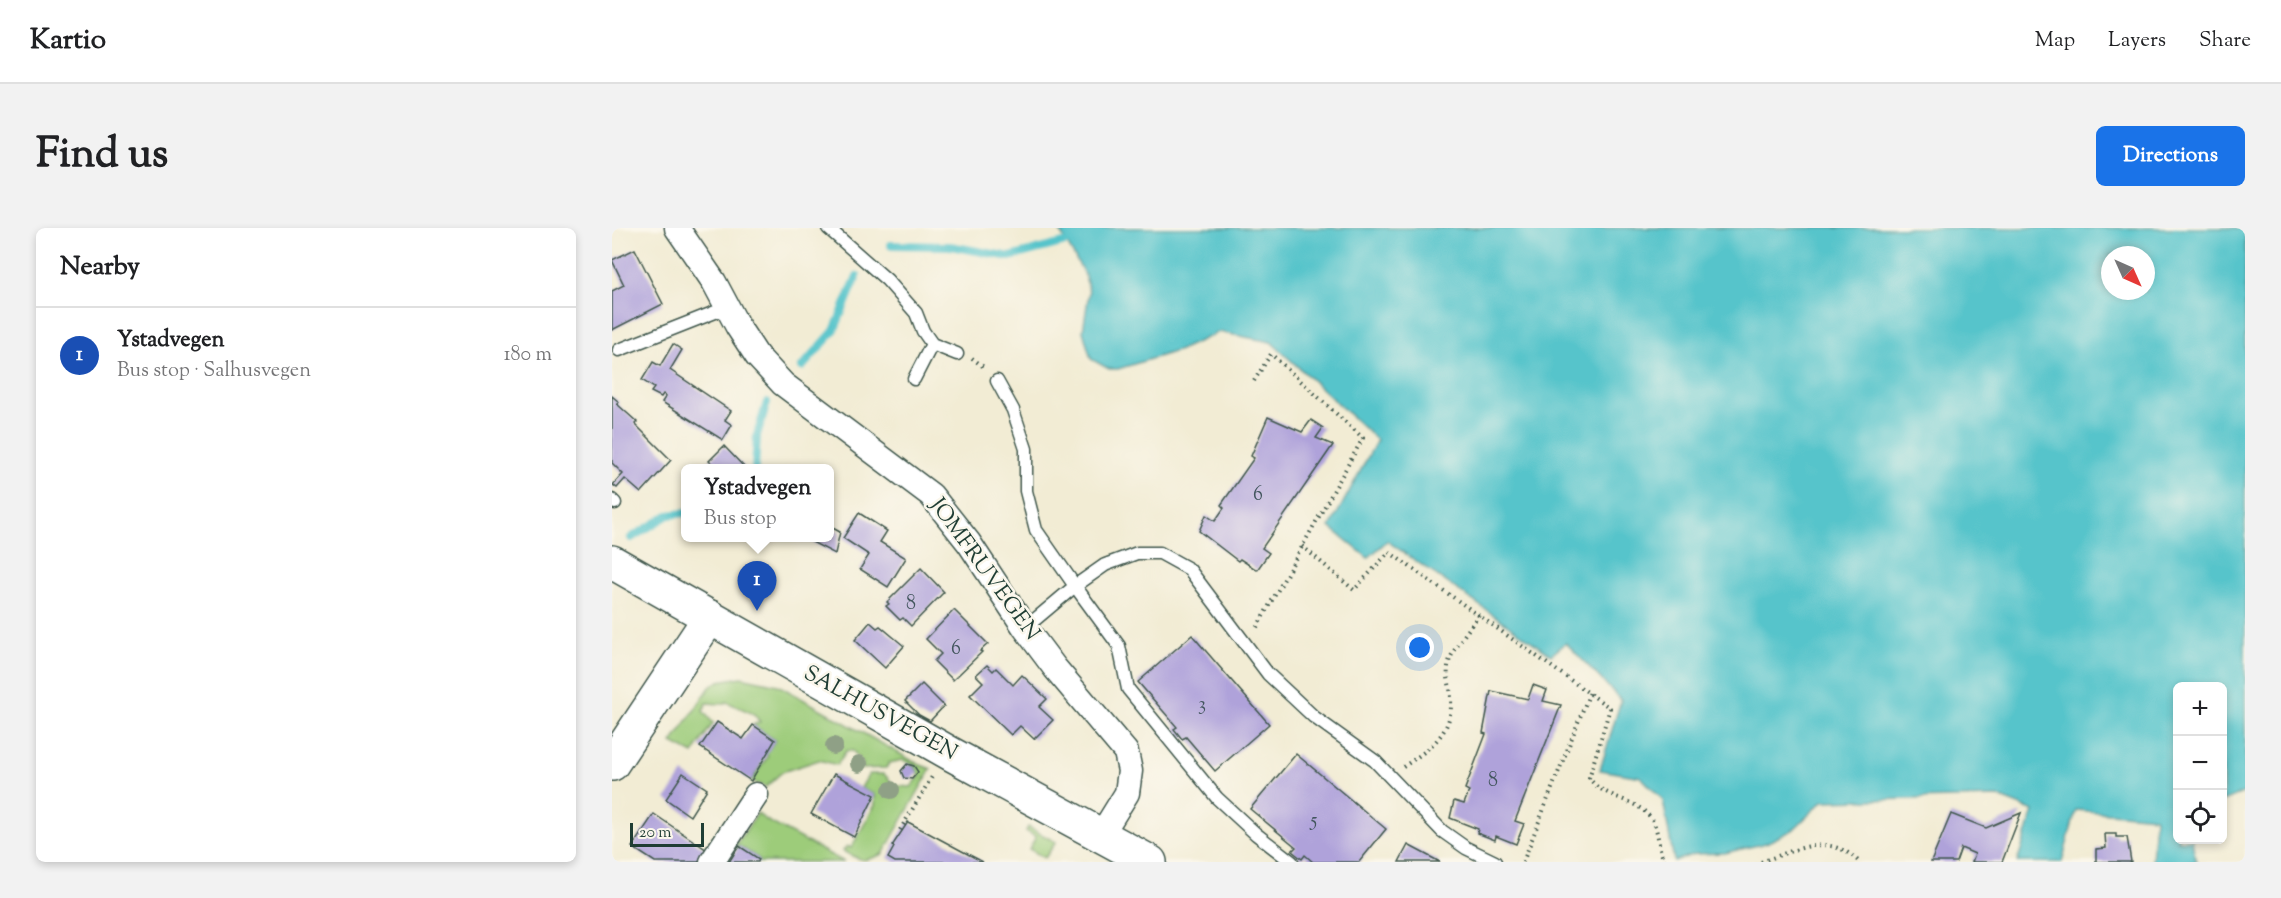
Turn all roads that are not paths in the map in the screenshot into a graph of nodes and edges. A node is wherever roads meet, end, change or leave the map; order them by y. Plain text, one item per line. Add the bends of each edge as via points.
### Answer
1 (677, 228) edge
2 (828, 228) edge
3 (728, 307) junction
4 (932, 344) junction
5 (619, 350) dead end
6 (957, 354) road end
7 (914, 379) dead end
8 (997, 381) road end
9 (612, 562) edge
10 (1075, 586) junction
11 (710, 617) junction
12 (1025, 628) junction
13 (612, 764) edge
14 (756, 795) dead end
15 (1101, 835) junction
16 (712, 862) edge
17 (1150, 862) edge
18 (1292, 862) edge
19 (1494, 862) edge

1 - 3 street, JOMFRUVEGEN
2 - 4 lane via 908,304
3 - 5 lane
3 - 12 street, JOMFRUVEGEN via 758,356 783,384 931,495 969,543
4 - 6 lane
4 - 7 lane
8 - 10 lane via 1013,410 1026,449 1026,491 1036,530
9 - 11 main road, SALHUSVEGEN
10 - 12 lane
10 - 18 lane via 1119,646 1128,689 1217,798
10 - 19 lane via 1106,565 1137,553 1160,553 1189,569 1268,674 1314,717 1375,761 1442,831 1466,849
11 - 13 main road
11 - 15 main road, SALHUSVEGEN
12 - 15 street, JOMFRUVEGEN via 1126,752 1130,771 1127,793
14 - 16 street
15 - 17 main road, SALHUSVEGEN

